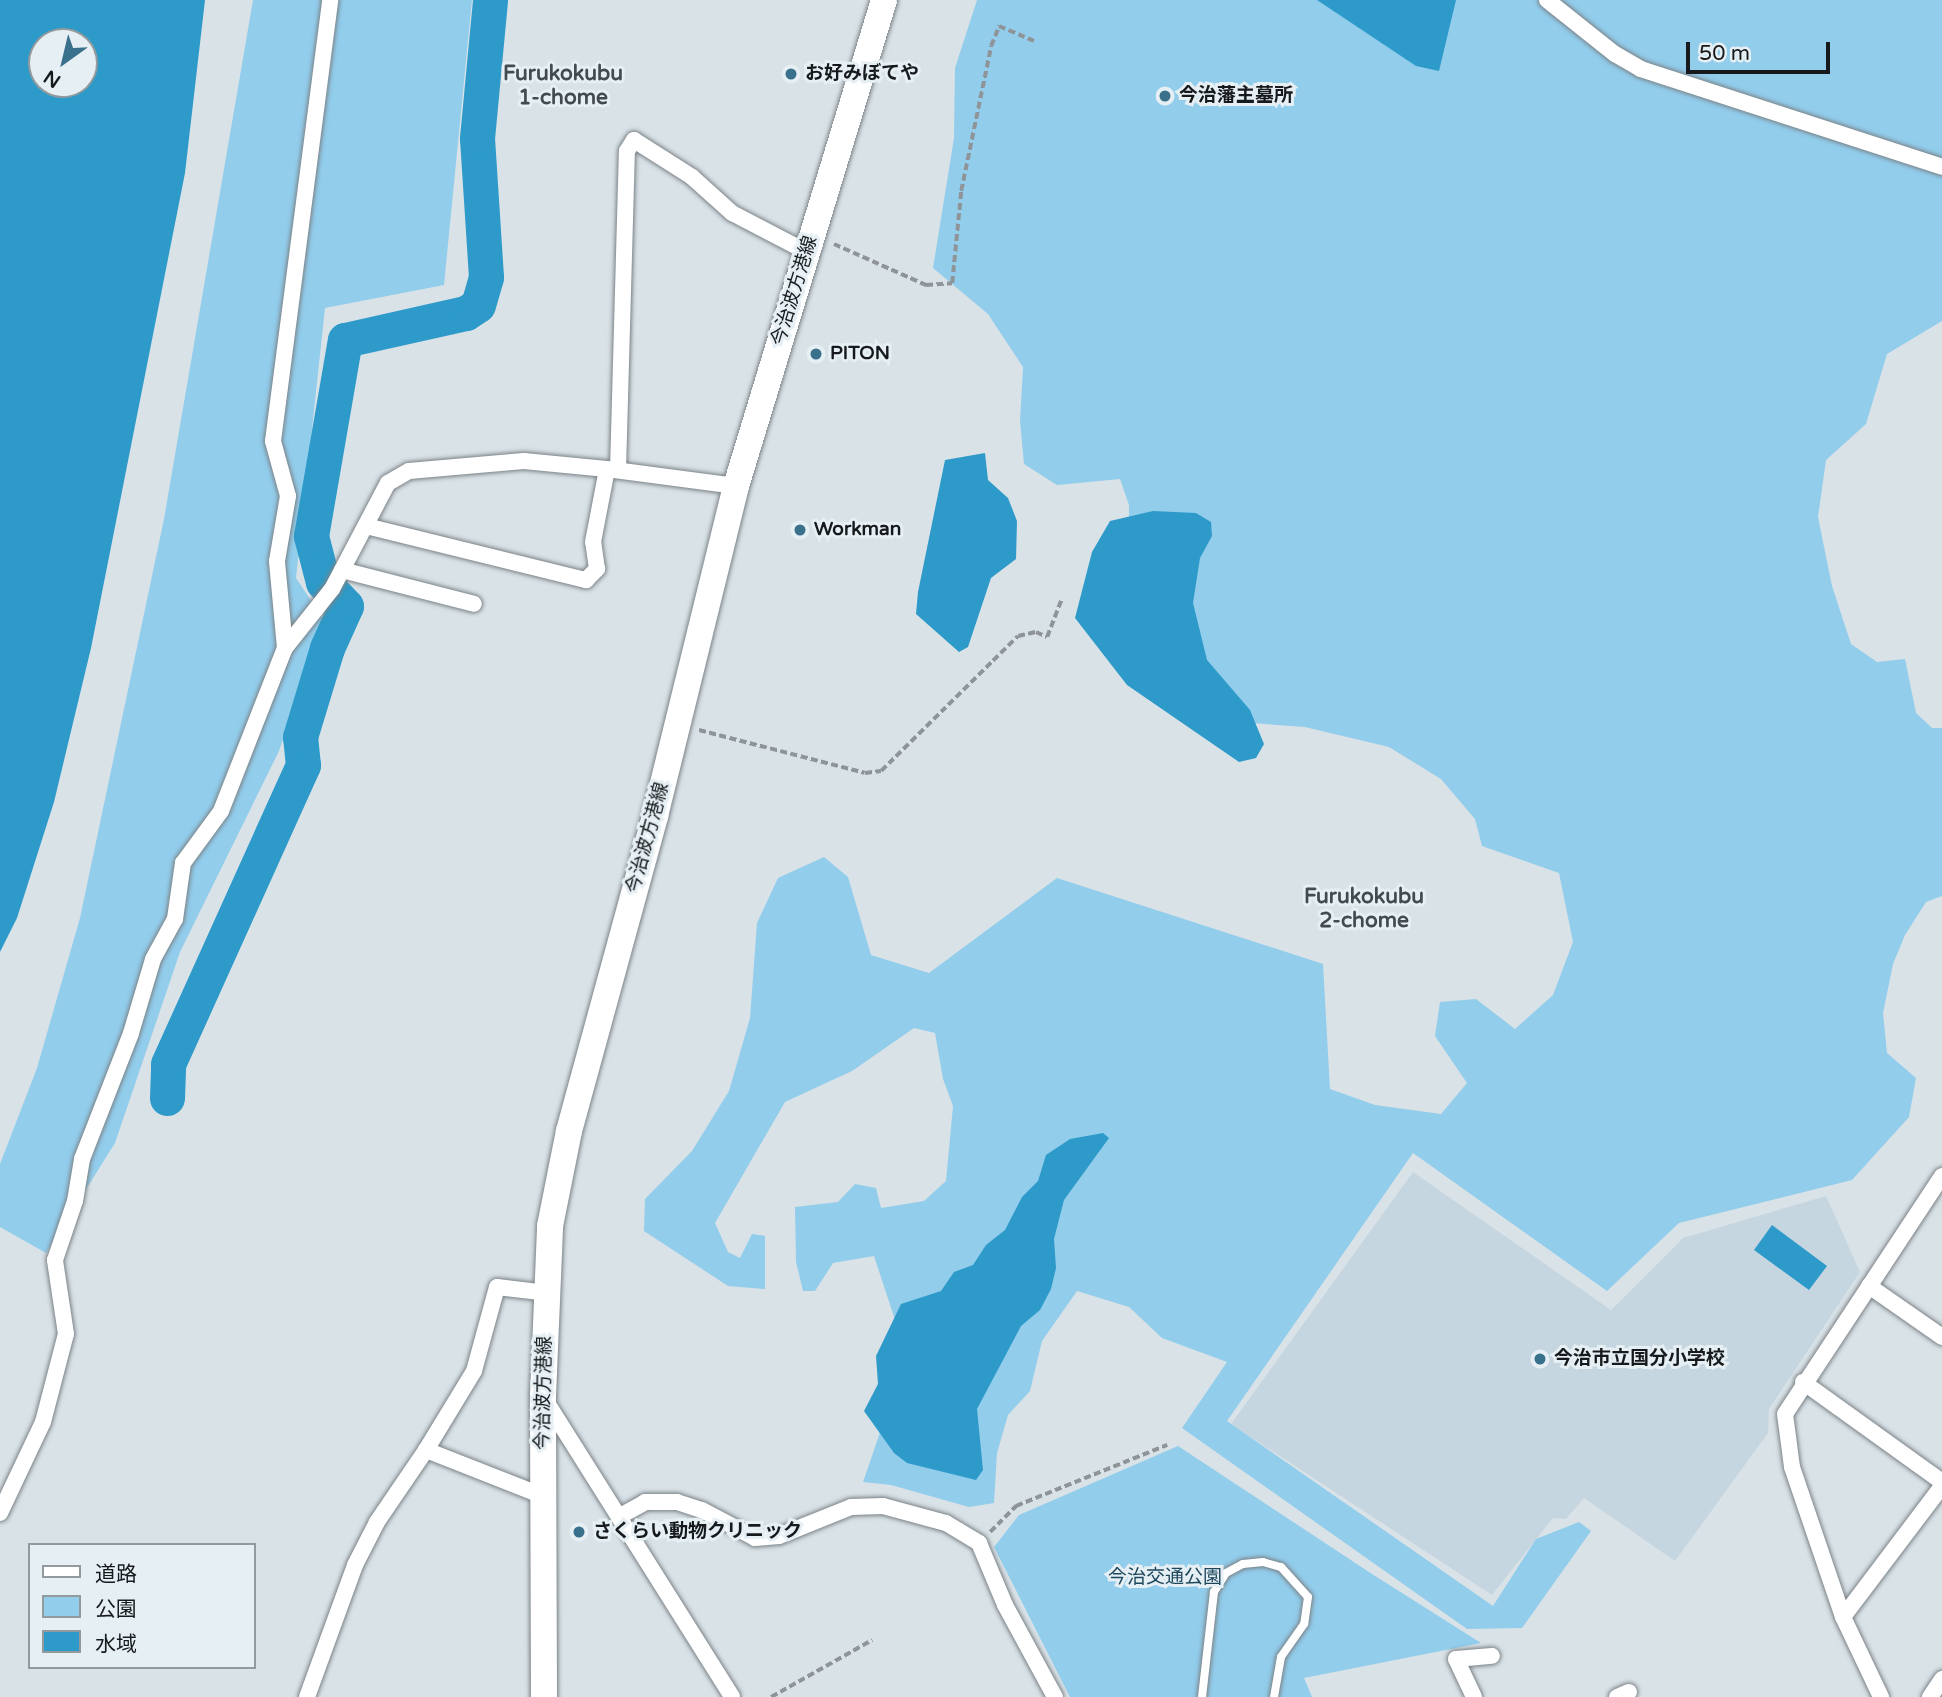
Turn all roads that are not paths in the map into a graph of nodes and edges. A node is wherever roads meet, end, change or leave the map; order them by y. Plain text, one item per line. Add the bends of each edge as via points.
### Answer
1 (330, 0) edge
2 (884, 0) edge
3 (1547, 0) edge
4 (1942, 167) edge
5 (810, 244) junction
6 (612, 469) junction
7 (736, 486) junction
8 (366, 526) junction
9 (342, 570) junction
10 (474, 604) dead end
11 (285, 648) junction
12 (1940, 1185) edge
13 (1869, 1286) junction
14 (547, 1293) junction
15 (1942, 1337) edge
16 (1803, 1382) junction
17 (543, 1396) junction
18 (426, 1450) junction
19 (1942, 1484) edge
20 (543, 1496) junction
21 (0, 1513) edge
22 (622, 1515) junction
23 (1843, 1617) junction
24 (1492, 1656) dead end
25 (1942, 1679) edge
26 (307, 1697) edge
27 (544, 1697) edge
28 (732, 1697) edge
29 (1055, 1697) edge
30 (1202, 1697) edge
31 (1273, 1697) edge
32 (1474, 1697) edge
33 (1881, 1697) edge
34 (1930, 1697) edge

1 - 11 street via 273,442 288,496 277,561
2 - 5 main road, 今治波方港線
3 - 4 street via 1641,69
5 - 6 street via 732,213 692,177 634,140 627,151
5 - 7 main road, 今治波方港線
6 - 7 street
6 - 8 street via 524,461 409,471 388,484
6 - 8 street via 593,542 597,569 586,580
7 - 14 main road, 今治波方港線 via 569,1131 550,1226
8 - 9 street
9 - 10 street
9 - 11 street
11 - 21 street via 221,811 183,863 175,919 153,959 131,1033 82,1158 75,1201 55,1260 66,1334 43,1422
12 - 13 street
13 - 15 street
13 - 16 street
14 - 17 main road, 今治波方港線
14 - 18 street via 497,1287 474,1371
16 - 19 street
16 - 23 street via 1785,1414 1786,1440
17 - 20 main road, 今治波方港線
17 - 22 street
18 - 20 street
18 - 26 street via 377,1522 355,1565
19 - 23 street
20 - 27 main road, 今治波方港線
22 - 28 street
22 - 29 street via 645,1502 677,1502 755,1538 779,1536 851,1507 883,1506 946,1523 979,1543 1005,1605
23 - 33 street
24 - 32 street via 1456,1659
25 - 34 street
30 - 31 lane via 1214,1592 1226,1573 1243,1564 1263,1562 1281,1567 1308,1597 1304,1624 1281,1657

